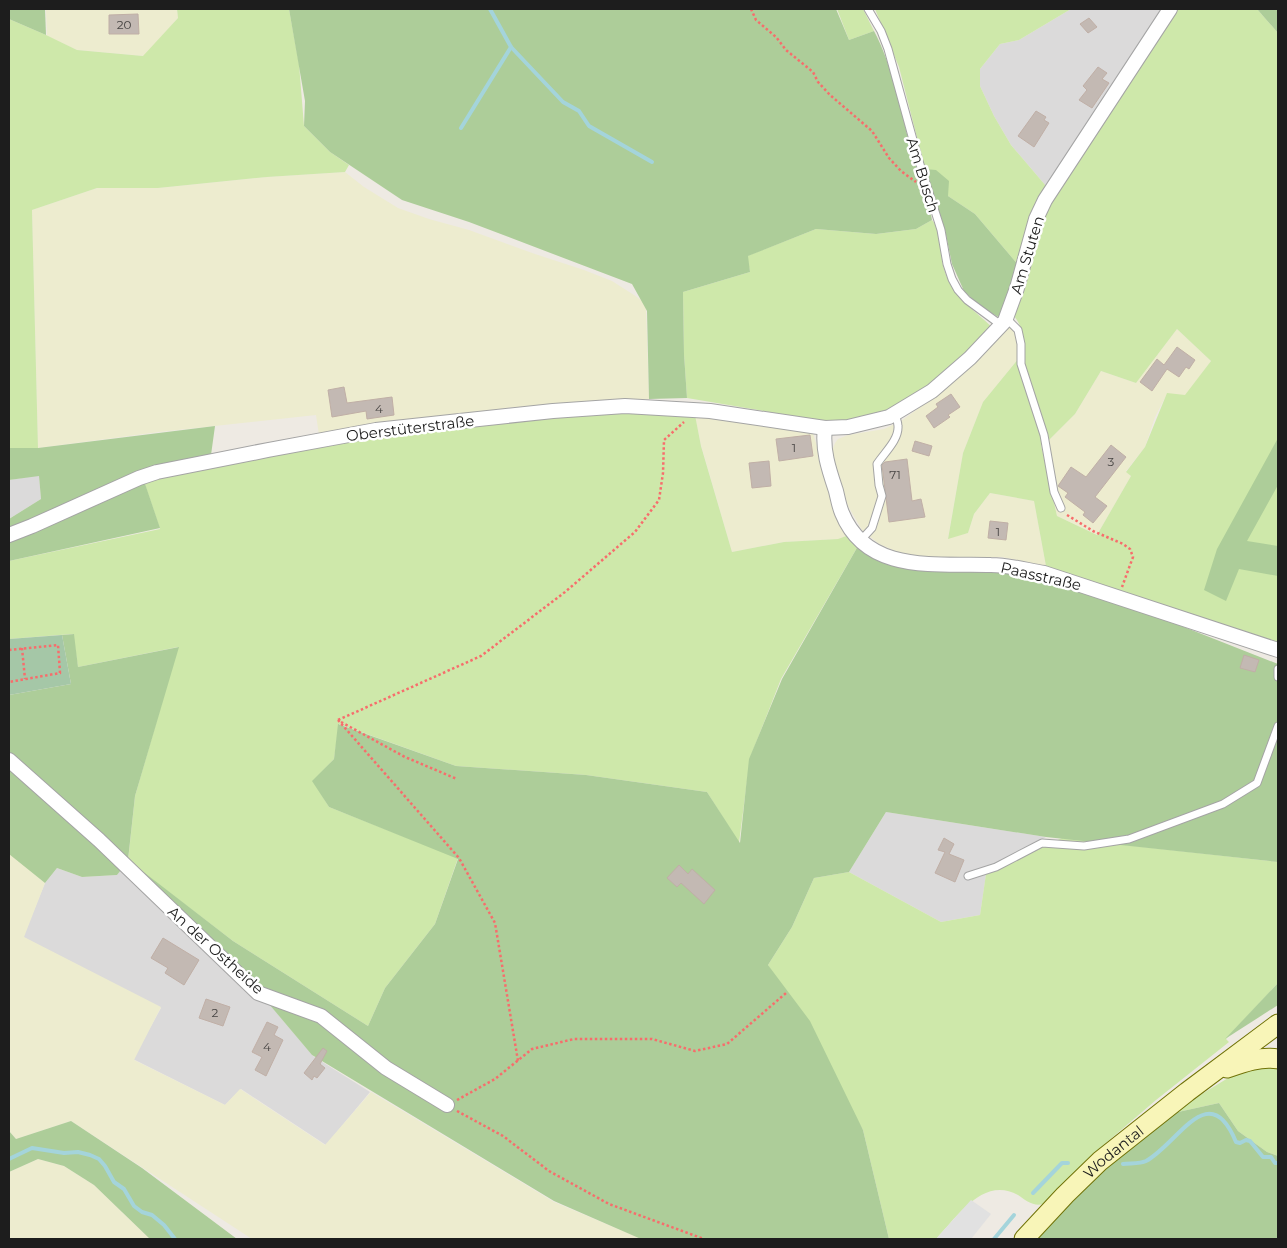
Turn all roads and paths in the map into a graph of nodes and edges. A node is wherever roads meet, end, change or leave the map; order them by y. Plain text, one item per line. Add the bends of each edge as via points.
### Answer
1 (752, 9) edge
2 (868, 9) edge
3 (1170, 9) edge
4 (929, 193) junction
5 (1004, 321) junction
6 (695, 410) junction
7 (895, 414) junction
8 (824, 428) junction
9 (1061, 508) joint
10 (9, 535) edge
11 (860, 540) junction
12 (1118, 597) junction
13 (22, 648) junction
14 (9, 650) edge
15 (1278, 650) edge
16 (1278, 669) edge
17 (1278, 677) edge
18 (25, 679) junction
19 (9, 682) edge
20 (338, 720) junction
21 (1278, 726) edge
22 (9, 760) edge
23 (457, 779) dead end
24 (968, 876) dead end
25 (786, 993) dead end
26 (1276, 1032) edge
27 (1278, 1059) edge
28 (518, 1061) junction
29 (1212, 1073) junction
30 (447, 1105) junction
31 (704, 1239) edge
32 (1024, 1239) edge

1 - 4 path via 756,20 813,72 830,95 872,131 900,171
2 - 4 lane, Am Busch via 888,49
3 - 5 street, Am Stuten via 1045,200
4 - 5 lane, Am Busch via 952,279 958,290 967,300
5 - 7 street, Am Stuten via 932,392
5 - 9 lane via 1018,330 1021,364 1044,435 1054,492
6 - 8 street, Oberstüterstraße
6 - 10 street, Oberstüterstraße via 626,406 376,430 156,472
6 - 20 path via 664,440 659,500 635,532 481,656
7 - 8 street, Am Stuten via 848,428
7 - 11 lane via 898,431 877,464 882,496 879,508 872,528
8 - 11 street, Paasstraße via 826,458 842,514
9 - 12 path via 1080,524 1130,549 1133,557
11 - 12 street, Paasstraße via 878,552 904,562 1008,565
12 - 15 street, Paasstraße
13 - 14 path
13 - 18 path
13 - 18 path via 58,645 60,673
16 - 17 lane
18 - 19 path
20 - 23 path via 405,757
20 - 28 path via 459,858 496,923
21 - 24 lane via 1257,783 1223,804 1129,839 1084,846 1042,843 996,867
22 - 30 street, An der Ostheide via 99,840 258,993 321,1016 386,1068
25 - 28 path via 727,1044 695,1051 652,1039 574,1039 532,1049
26 - 29 main road, Wodantal
27 - 29 main road, Wodantal via 1259,1058
28 - 30 path via 495,1080
29 - 32 main road, Wodantal via 1100,1161
30 - 31 path via 503,1136 549,1170 609,1204

